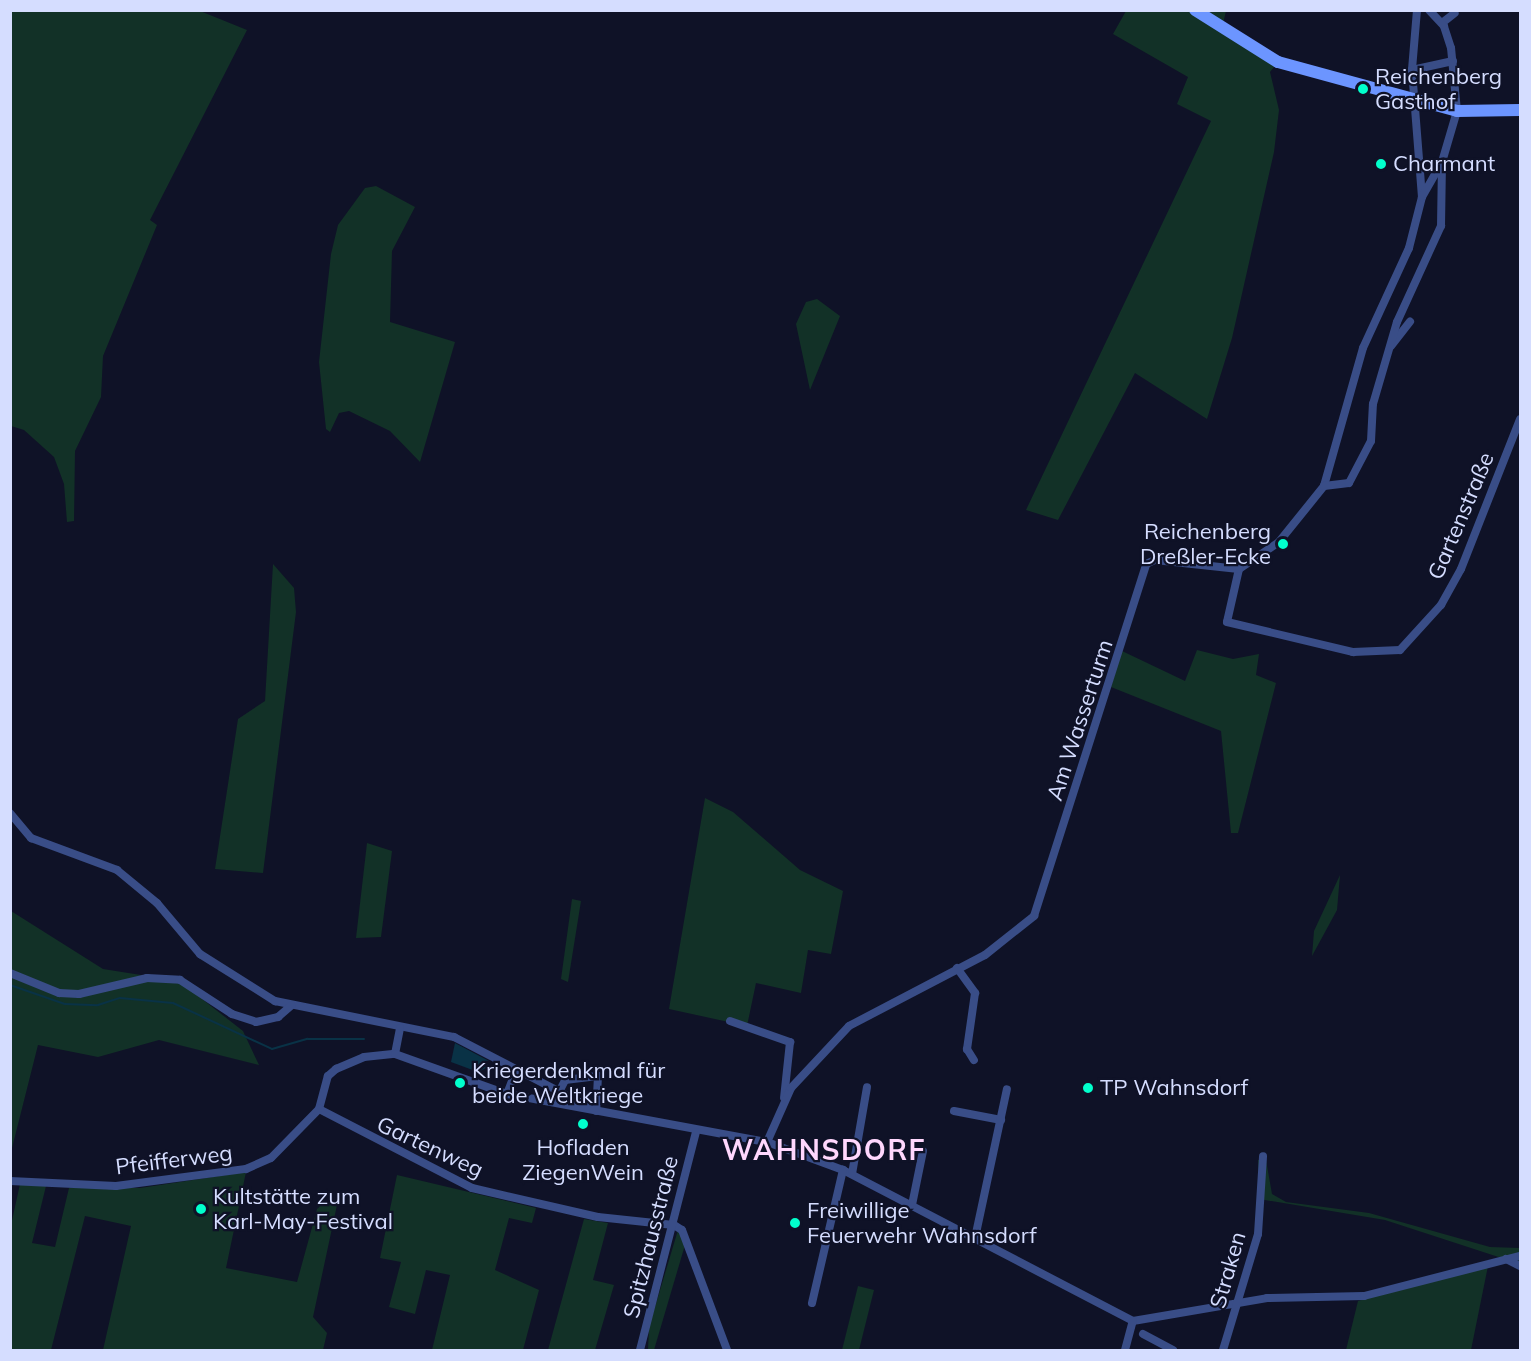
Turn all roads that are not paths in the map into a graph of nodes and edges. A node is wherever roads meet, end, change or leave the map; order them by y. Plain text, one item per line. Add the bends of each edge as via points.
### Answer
1 (1196, 10) edge
2 (1417, 10) edge
3 (1429, 10) edge
4 (1455, 13) dead end
5 (1442, 23) junction
6 (1453, 61) junction
7 (1412, 70) junction
8 (1413, 96) junction
9 (1521, 110) edge
10 (1457, 111) junction
11 (1442, 162) junction
12 (1422, 198) junction
13 (1410, 322) dead end
14 (1391, 346) junction
15 (1521, 419) edge
16 (1324, 486) junction
17 (1239, 569) junction
18 (10, 813) edge
19 (957, 968) junction
20 (10, 973) edge
21 (292, 1005) junction
22 (730, 1021) dead end
23 (400, 1028) junction
24 (395, 1054) junction
25 (974, 1060) dead end
26 (516, 1071) junction
27 (867, 1087) dead end
28 (1007, 1089) dead end
29 (558, 1092) junction
30 (507, 1094) junction
31 (784, 1098) junction
32 (555, 1104) junction
33 (319, 1109) junction
34 (596, 1111) junction
35 (954, 1111) dead end
36 (1001, 1120) junction
37 (696, 1132) junction
38 (767, 1142) junction
39 (922, 1151) dead end
40 (1263, 1156) dead end
41 (848, 1172) junction
42 (10, 1181) edge
43 (912, 1205) junction
44 (674, 1225) junction
45 (975, 1239) junction
46 (1521, 1256) edge
47 (1505, 1259) junction
48 (1521, 1266) edge
49 (1238, 1302) junction
50 (812, 1303) dead end
51 (1133, 1321) junction
52 (1143, 1334) dead end
53 (640, 1350) edge
54 (727, 1350) edge
55 (1125, 1350) edge
56 (1173, 1350) edge
57 (1223, 1350) edge

1 - 8 street via 1278,62
2 - 7 street
3 - 5 street
4 - 5 street
5 - 6 street
6 - 7 street
6 - 10 street
7 - 8 street
8 - 10 street
8 - 12 street
9 - 10 street
10 - 11 street
11 - 12 street
11 - 14 street via 1441,226
12 - 16 street via 1409,248 1362,348
13 - 14 street
14 - 16 street via 1359,472 1349,483
15 - 17 street, Gartenstraße via 1461,569 1442,605 1400,650 1384,654 1353,652 1227,622
16 - 17 street via 1279,542
17 - 19 street, Am Wasserturm via 1155,560 1146,564 1034,916 985,955
18 - 21 street via 31,838 117,870 157,903 200,954 267,997
19 - 25 street via 975,993 964,1051
19 - 31 street via 849,1026
20 - 21 street via 49,990 79,994 147,978 180,980 232,1014 256,1022 278,1017
21 - 23 street
22 - 31 street via 790,1042
23 - 24 street
23 - 26 street via 454,1037
24 - 30 street
24 - 33 street via 364,1057 336,1069 328,1076
26 - 29 street
26 - 30 street
27 - 41 street
28 - 36 street
29 - 32 street
29 - 34 street
29 - 34 street via 565,1080 598,1076
30 - 32 street
31 - 38 street
32 - 34 street
33 - 42 street, Pfeifferweg via 271,1158 246,1169 116,1186
33 - 44 street, Gartenweg via 472,1188 575,1213
34 - 37 street
35 - 36 street
36 - 45 street
37 - 38 street
37 - 44 street, Spitzhausstraße
38 - 41 street
39 - 43 street
40 - 49 street, Straken via 1263,1199
41 - 43 street
41 - 50 street
43 - 45 street
44 - 53 street, Spitzhausstraße
44 - 54 street via 682,1230
45 - 51 street
46 - 47 street
47 - 48 street
47 - 49 street via 1364,1296
49 - 51 street
49 - 57 street, Straken
51 - 55 street
52 - 56 street

